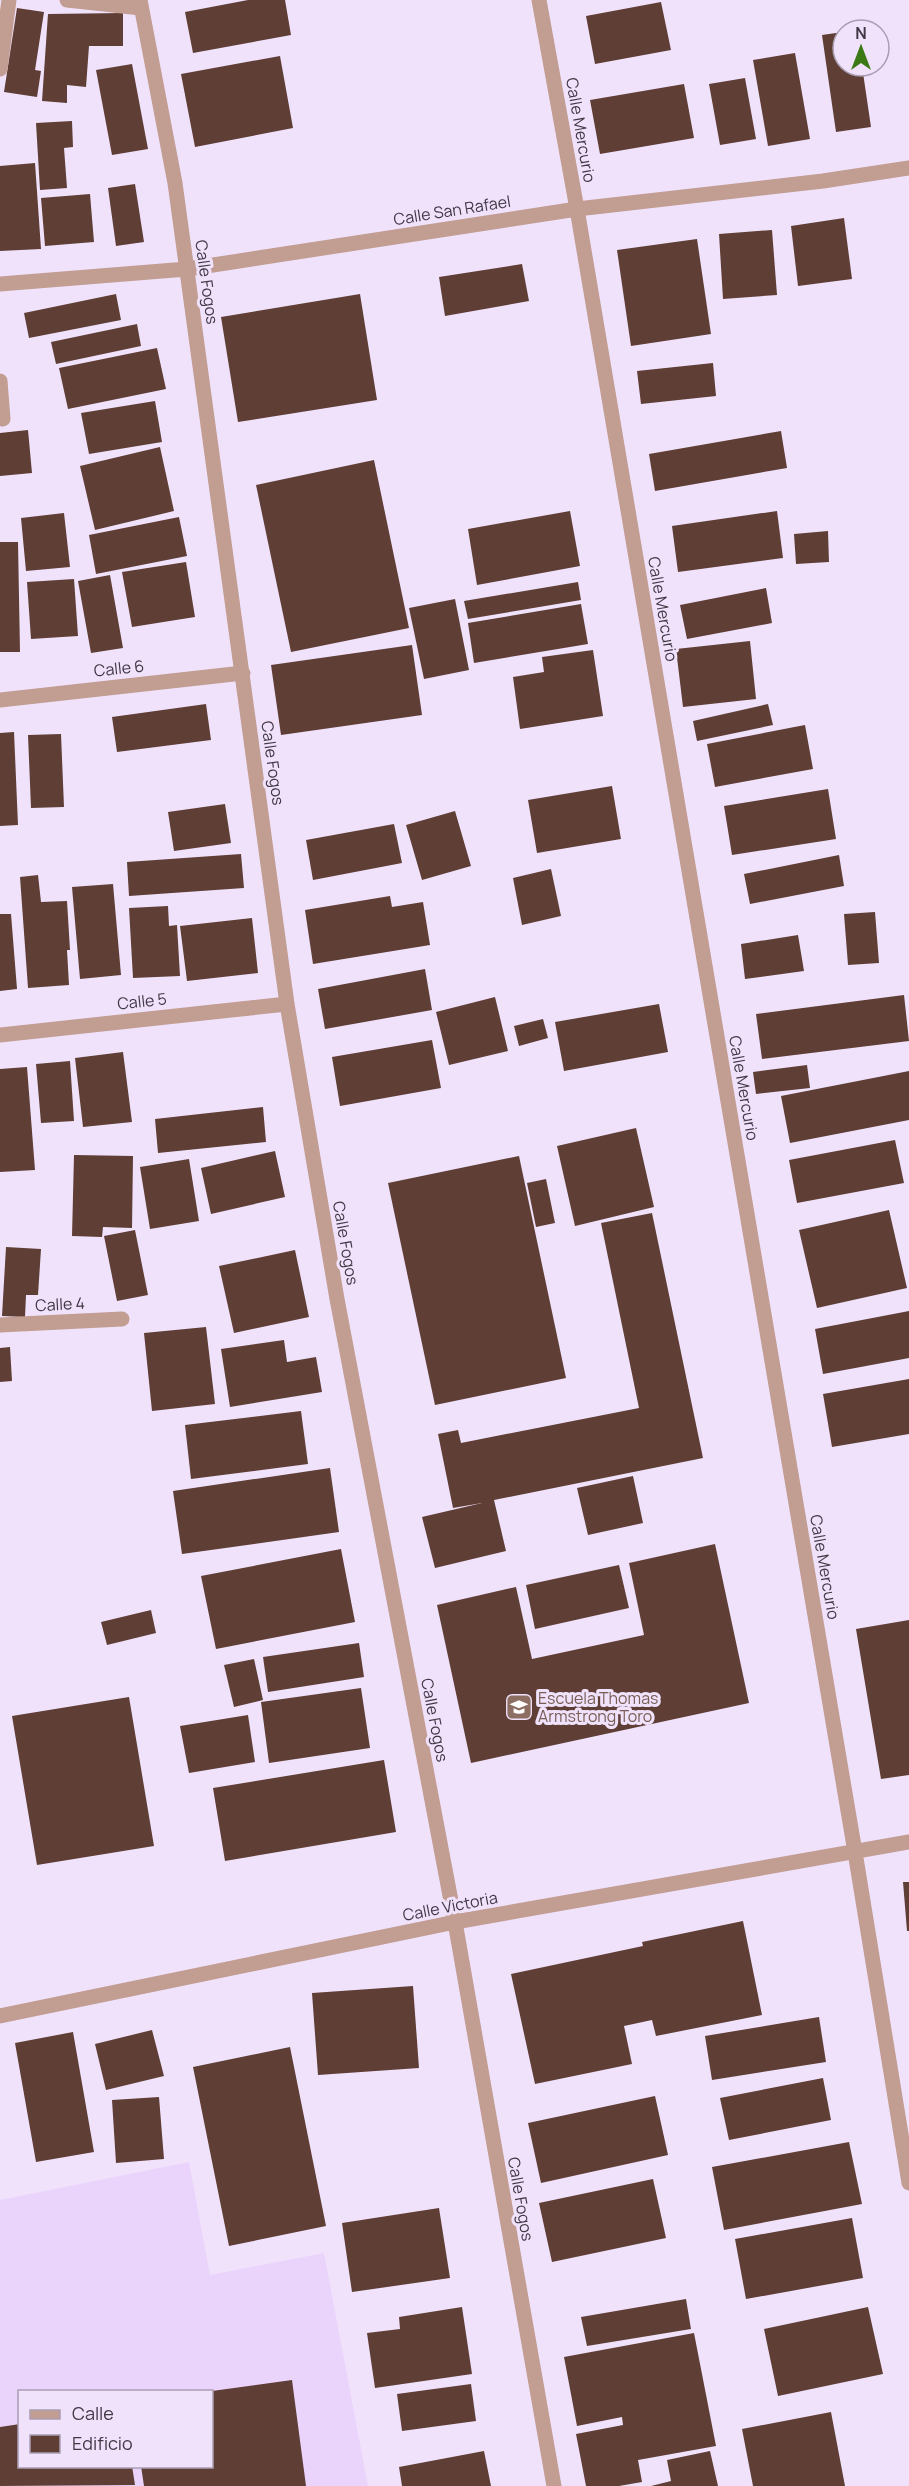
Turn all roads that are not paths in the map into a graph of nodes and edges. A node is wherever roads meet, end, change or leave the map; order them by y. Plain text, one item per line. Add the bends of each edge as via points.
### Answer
1 (9, 0) edge
2 (67, 0) edge
3 (539, 0) edge
4 (141, 4) edge
5 (0, 69) edge
6 (909, 168) edge
7 (577, 209) junction
8 (187, 269) junction
9 (0, 284) edge
10 (0, 381) edge
11 (3, 419) dead end
12 (243, 672) junction
13 (0, 700) edge
14 (287, 1004) junction
15 (0, 1035) edge
16 (122, 1319) dead end
17 (0, 1324) edge
18 (909, 1842) edge
19 (855, 1852) junction
20 (454, 1922) junction
21 (0, 2016) edge
22 (909, 2183) edge
23 (554, 2486) edge

1 - 5 street
2 - 4 street
3 - 7 street, Calle Mercurio
4 - 8 street, Calle Fogos
6 - 7 street, Calle San Rafael
7 - 8 street, Calle San Rafael
7 - 19 street, Calle Mercurio
8 - 9 street, Calle San Rafael
8 - 12 street, Calle Fogos
10 - 11 street
12 - 13 street, Calle 6
12 - 14 street, Calle Fogos
14 - 15 street, Calle 5
14 - 20 street, Calle Fogos via 337,1299
16 - 17 street, Calle 4
18 - 19 street, Calle Victoria
19 - 20 street, Calle Victoria
19 - 22 street, Calle Mercurio
20 - 21 street, Calle Victoria
20 - 23 street, Calle Fogos

